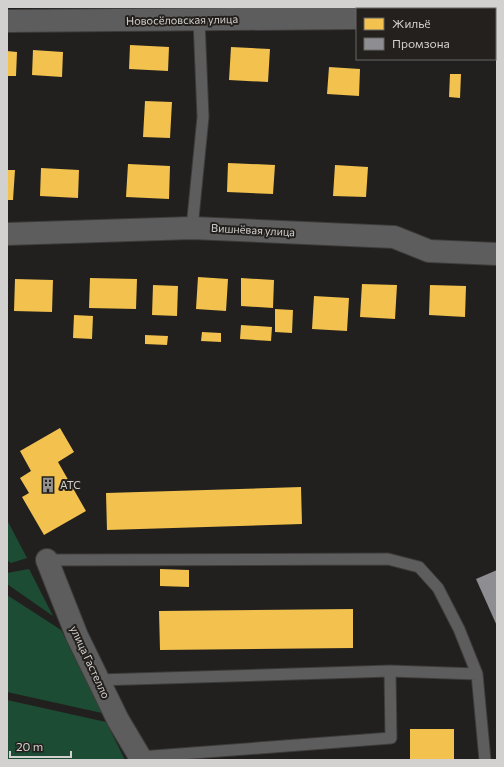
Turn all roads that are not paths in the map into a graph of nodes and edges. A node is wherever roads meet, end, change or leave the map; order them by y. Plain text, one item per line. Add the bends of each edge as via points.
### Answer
1 (356, 18) edge
2 (199, 20) junction
3 (7, 21) edge
4 (192, 228) junction
5 (7, 234) edge
6 (497, 254) edge
7 (47, 560) joint
8 (390, 671) junction
9 (477, 674) junction
10 (98, 680) junction
11 (140, 758) edge
12 (485, 760) edge

1 - 2 street, Новосёловская улица
2 - 3 street, Новосёловская улица
2 - 4 lane via 203,117
4 - 5 street, Вишнёвая улица
4 - 6 street, Вишнёвая улица via 394,237 429,251
7 - 9 lane via 388,559 419,567 438,588 459,629
7 - 10 street, улица Гастелло via 77,636
8 - 9 lane
8 - 10 lane
8 - 11 lane via 391,738
9 - 12 lane
10 - 11 street, улица Гастелло

